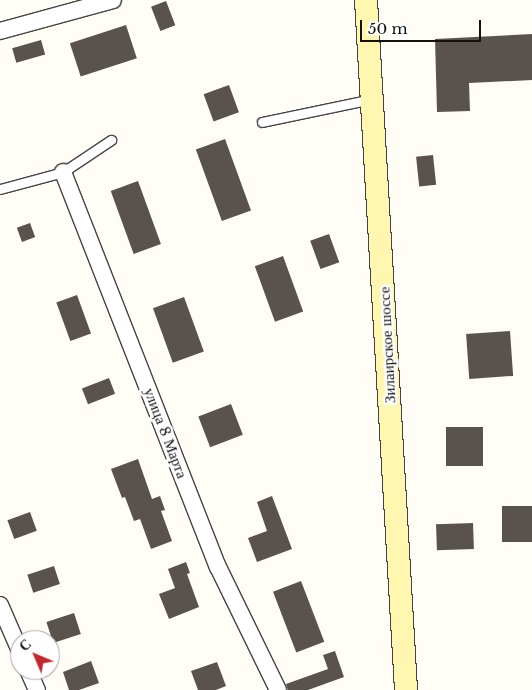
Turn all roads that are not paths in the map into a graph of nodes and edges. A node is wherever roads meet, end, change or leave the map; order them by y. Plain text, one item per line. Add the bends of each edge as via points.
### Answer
1 (113, 0) edge
2 (366, 0) edge
3 (0, 31) edge
4 (372, 99) junction
5 (262, 122) dead end
6 (111, 140) dead end
7 (63, 172) junction
8 (0, 189) edge
9 (0, 605) edge
10 (11, 630) edge
11 (278, 690) edge
12 (406, 690) edge

1 - 3 street
2 - 4 main road, Зилаирское шоссе
4 - 5 lane
4 - 12 main road, Зилаирское шоссе
6 - 7 lane
7 - 8 lane
7 - 11 street, улица 8 Марта via 218,567
9 - 10 street

